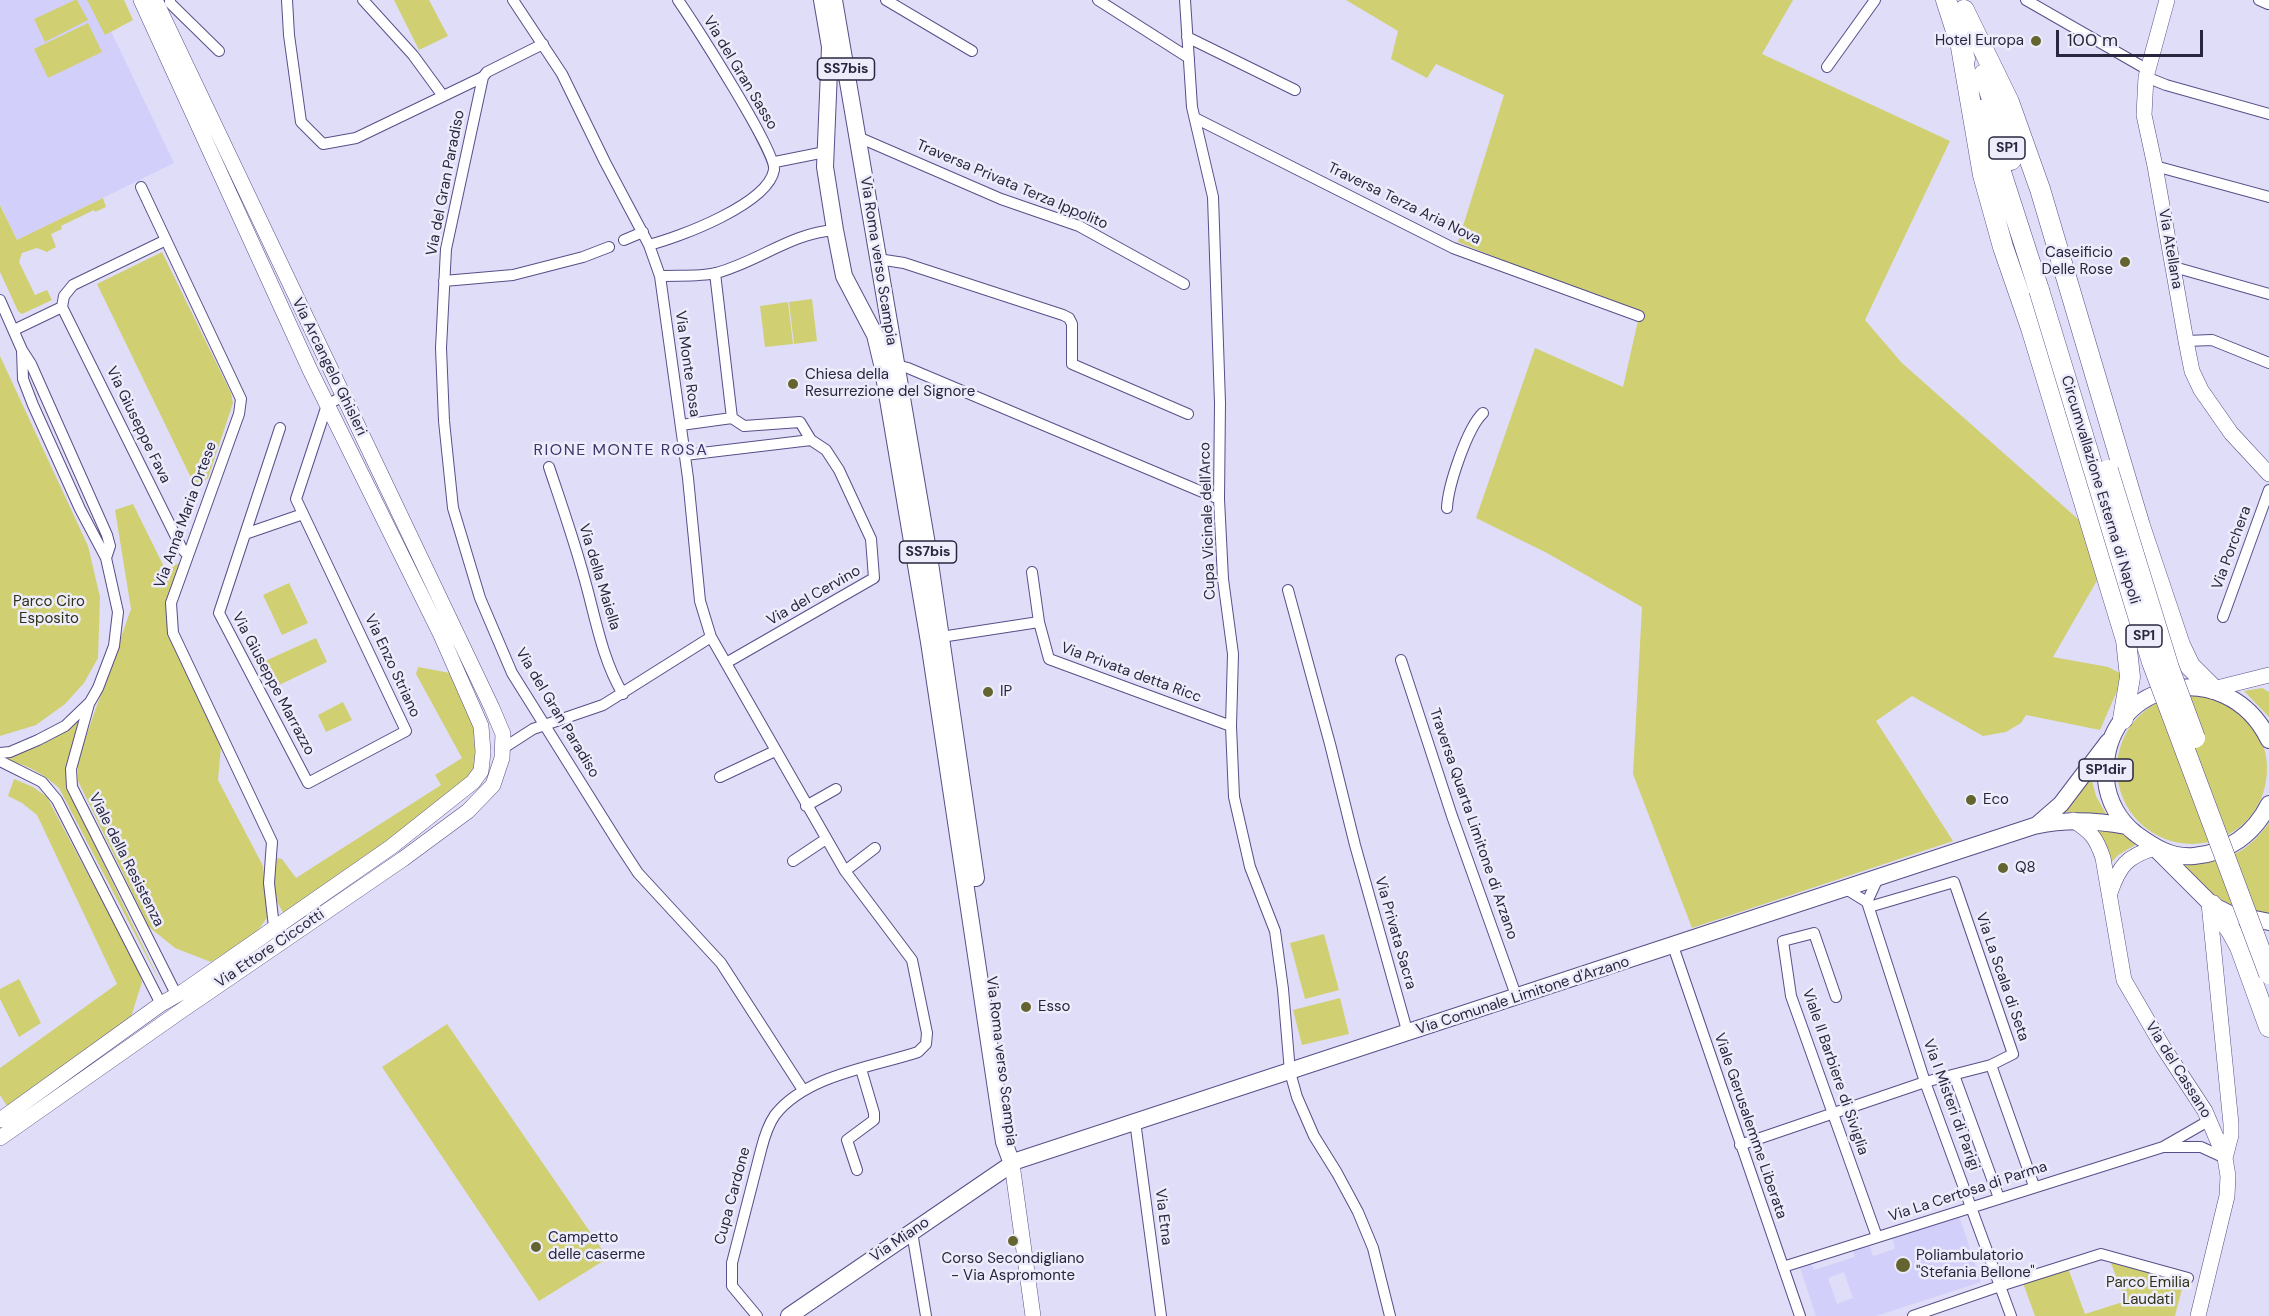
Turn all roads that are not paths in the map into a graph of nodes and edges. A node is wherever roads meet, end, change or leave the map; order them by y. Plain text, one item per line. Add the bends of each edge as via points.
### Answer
1 (141, 0) edge
2 (155, 0) edge
3 (170, 0) edge
4 (287, 0) edge
5 (363, 0) edge
6 (513, 0) edge
7 (678, 0) edge
8 (822, 0) edge
9 (834, 0) edge
10 (886, 0) edge
11 (1098, 0) edge
12 (1185, 0) edge
13 (1875, 0) edge
14 (1946, 0) edge
15 (2026, 0) edge
16 (2167, 0) edge
17 (1962, 5) edge
18 (1187, 38) junction
19 (543, 44) junction
20 (1961, 47) junction
21 (219, 51) dead end
22 (972, 51) dead end
23 (1189, 58) junction
24 (1827, 67) dead end
25 (2147, 74) junction
26 (483, 77) junction
27 (1295, 90) dead end
28 (443, 96) junction
29 (2269, 114) edge
30 (1195, 118) junction
31 (826, 121) junction
32 (858, 137) junction
33 (825, 152) junction
34 (775, 162) junction
35 (2155, 166) junction
36 (141, 187) dead end
37 (2269, 196) edge
38 (835, 230) junction
39 (643, 232) junction
40 (166, 240) junction
41 (624, 240) dead end
42 (650, 245) junction
43 (609, 247) dead end
44 (878, 259) junction
45 (2174, 267) junction
46 (715, 273) junction
47 (660, 276) junction
48 (444, 281) junction
49 (882, 281) junction
50 (1184, 284) dead end
51 (2045, 288) junction
52 (2269, 294) edge
53 (853, 296) junction
54 (0, 300) edge
55 (62, 307) junction
56 (1639, 316) dead end
57 (14, 330) junction
58 (2186, 341) junction
59 (2269, 363) edge
60 (896, 365) junction
61 (343, 396) junction
62 (327, 405) junction
63 (1188, 414) dead end
64 (1483, 414) dead end
65 (732, 418) junction
66 (681, 424) junction
67 (280, 428) dead end
68 (811, 440) junction
69 (685, 455) junction
70 (549, 467) dead end
71 (2269, 474) edge
72 (2269, 490) edge
73 (1219, 499) junction
74 (1447, 508) dead end
75 (303, 514) junction
76 (245, 534) junction
77 (188, 555) junction
78 (1032, 572) dead end
79 (1288, 590) dead end
80 (2223, 617) dead end
81 (1039, 622) junction
82 (711, 637) junction
83 (937, 640) junction
84 (1401, 660) dead end
85 (726, 663) junction
86 (2269, 675) edge
87 (2213, 690) junction
88 (623, 694) junction
89 (90, 702) junction
90 (546, 725) junction
91 (481, 726) joint
92 (1231, 726) junction
93 (2119, 727) junction
94 (2269, 739) edge
95 (503, 742) junction
96 (775, 751) junction
97 (0, 753) edge
98 (0, 761) edge
99 (720, 777) dead end
100 (308, 783) joint
101 (836, 789) dead end
102 (2269, 804) edge
103 (806, 806) junction
104 (2073, 820) junction
105 (2034, 826) junction
106 (2126, 826) junction
107 (826, 839) junction
108 (875, 848) dead end
109 (2155, 848) junction
110 (793, 861) dead end
111 (845, 871) junction
112 (1878, 878) junction
113 (1846, 889) junction
114 (2109, 896) junction
115 (2210, 904) junction
116 (1868, 905) junction
117 (2269, 922) edge
118 (274, 927) junction
119 (2269, 938) edge
120 (1673, 946) junction
121 (2269, 974) edge
122 (176, 994) junction
123 (1836, 997) dead end
124 (1517, 998) junction
125 (161, 1004) junction
126 (178, 1013) junction
127 (2269, 1027) edge
128 (1408, 1034) junction
129 (1991, 1065) junction
130 (861, 1069) junction
131 (1290, 1072) junction
132 (1954, 1075) junction
133 (1925, 1082) junction
134 (803, 1090) junction
135 (1833, 1113) junction
136 (0, 1120) edge
137 (1135, 1121) junction
138 (2231, 1124) junction
139 (2213, 1128) junction
140 (0, 1138) edge
141 (1740, 1145) junction
142 (2201, 1147) junction
143 (2163, 1148) junction
144 (2225, 1158) junction
145 (1012, 1164) junction
146 (857, 1170) dead end
147 (2034, 1186) junction
148 (1999, 1198) junction
149 (1972, 1206) junction
150 (912, 1232) junction
151 (1877, 1237) junction
152 (1783, 1267) junction
153 (2188, 1278) dead end
154 (2000, 1286) junction
155 (1386, 1315) edge
156 (757, 1316) edge
157 (789, 1316) edge
158 (926, 1316) edge
159 (1033, 1316) edge
160 (1161, 1316) edge
161 (1800, 1316) edge
162 (1914, 1316) edge
163 (2011, 1316) edge
164 (2198, 1316) edge

1 - 62 street, Via Arcangelo Ghisleri
2 - 61 street, Via Arcangelo Ghisleri
3 - 21 street
4 - 28 street, Via del Gran Paradiso via 301,122 324,144 356,138
5 - 28 street, Via del Gran Paradiso via 413,55
6 - 19 street, Via Monte Rosa
7 - 34 street, Via del Gran Sasso via 708,43
8 - 31 main road, Via Roma verso Scampia / SS7bis via 830,47
9 - 32 main road, Via Roma verso Scampia / SS7bis
10 - 22 street
11 - 23 street
12 - 18 street, Cupa Vicinale dell'Arco
13 - 24 street
14 - 20 highway, Circumvallazione Esterna di Napoli
15 - 25 street
16 - 25 street, Via Atellana
17 - 51 highway, Circumvallazione Esterna di Napoli / SP1
17 - 87 highway via 2009,102 2040,189 2140,526 2180,645 2190,666
18 - 23 street, Cupa Vicinale dell'Arco
18 - 27 street
19 - 26 street, Via del Gran Paradiso
19 - 39 street, Via Monte Rosa
20 - 51 highway, Circumvallazione Esterna di Napoli
20 - 93 highway via 1983,175 2000,237 2126,640 2130,677
23 - 30 street, Cupa Vicinale dell'Arco
25 - 29 street via 2166,85
25 - 35 street, Via Atellana via 2144,115
26 - 28 street, Via del Gran Paradiso
26 - 48 street, Via del Gran Paradiso via 446,249
30 - 56 street, Traversa Terza Aria Nova via 1453,248
30 - 73 street, Cupa Vicinale dell'Arco via 1213,197
31 - 32 main road via 847,122
31 - 33 main road, Via Roma verso Scampia
32 - 44 main road, Via Roma verso Scampia
32 - 50 street, Traversa Privata Terza Ippolito via 1001,199 1078,226
33 - 34 street
33 - 38 main road, Via Roma verso Scampia
34 - 42 street via 774,172 763,190 744,206
35 - 37 street
35 - 45 street, Via Atellana
36 - 40 street, Via Anna Maria Ortese
38 - 46 street via 810,232
38 - 53 main road, Via Roma verso Scampia via 844,276
39 - 41 street
39 - 42 street, Via Monte Rosa
40 - 55 street via 73,285 64,296
40 - 77 street, Via Anna Maria Ortese via 241,399
42 - 47 street, Via Monte Rosa
43 - 48 street via 513,275
44 - 49 main road, Via Roma verso Scampia
44 - 63 street via 904,263 1069,318 1072,364
45 - 52 street
45 - 58 street, Via Atellana
46 - 47 street
46 - 65 street
47 - 66 street, Via Monte Rosa
48 - 90 street, Via del Gran Paradiso via 441,348 453,508 480,598 512,673
49 - 53 main road via 871,299
49 - 60 main road, Via Roma verso Scampia / SS7bis
51 - 119 highway, Circumvallazione Esterna di Napoli / SP1, bridge via 2169,668
51 - 121 highway, Circumvallazione Esterna di Napoli / SP1, bridge via 2152,662
53 - 83 main road, Via Roma verso Scampia / SS7bis via 875,335
54 - 57 street, Viale della Resistenza
55 - 57 street
55 - 77 street, Via Giuseppe Fava
57 - 89 street, Viale della Resistenza via 22,350 23,379 106,558 118,612 114,646
58 - 59 street via 2212,340
58 - 71 street, Via Atellana via 2192,371 2201,390 2231,433
60 - 73 street
60 - 83 main road, Via Roma verso Scampia / SS7bis
61 - 62 street
61 - 95 street, Via Arcangelo Ghisleri
62 - 75 street, Via Enzo Striano via 296,499
62 - 91 street, Via Arcangelo Ghisleri via 441,635
64 - 74 street via 1466,442 1450,486
65 - 66 street
65 - 68 street via 744,426 800,422
66 - 69 street, Via Monte Rosa
67 - 76 street, Via Giuseppe Marrazzo
68 - 69 street
68 - 85 street, Via del Cervino via 826,450 839,470 871,538 874,578
69 - 82 street, Via Monte Rosa via 700,602
70 - 88 street, Via della Maiella via 604,649
72 - 80 street, Via Porchera
73 - 92 street, Cupa Vicinale dell'Arco via 1222,579 1233,654
75 - 76 street
75 - 100 street, Via Enzo Striano via 406,731
76 - 100 street, Via Giuseppe Marrazzo via 219,612
77 - 118 street, Via Anna Maria Ortese via 171,603 173,633 272,842 269,883
78 - 81 street
79 - 128 street, Via Privata Sacra
81 - 83 street
81 - 92 street, Via Privata detta Ricc via 1049,660
82 - 85 street, Via Monte Rosa
82 - 88 street
83 - 145 main road, Via Roma verso Scampia / SS7bis via 970,913 1004,1143
83 - 145 main road, Via Roma verso Scampia / SS7bis via 969,824 1014,1146
84 - 124 street, Traversa Quarta Limitone di Arzano
85 - 96 street, Via Monte Rosa
86 - 87 street
87 - 93 main road via 2193,686 2164,691 2137,705
87 - 94 main road via 2246,708
88 - 90 street
89 - 97 street, Viale della Resistenza via 65,726
89 - 122 street, Viale della Resistenza via 71,770 72,787
90 - 95 street
90 - 134 street, Via del Gran Paradiso via 638,873 721,963
91 - 118 street, Via Ettore Ciccotti via 481,771 473,782 391,846
92 - 131 street, Cupa Vicinale dell'Arco via 1234,796 1250,867 1275,931
93 - 105 main road via 2061,804
93 - 106 main road, SP1dir via 2106,760 2107,789
95 - 126 street, Via Ettore Ciccotti via 493,785 468,812
96 - 99 street
96 - 103 street, Via Monte Rosa
98 - 125 street via 42,782 57,800
101 - 103 street
102 - 109 main road, SP1dir via 2255,826 2226,848 2191,856
103 - 107 street, Via Monte Rosa
104 - 105 main road
104 - 106 main road
104 - 114 street, Via del Cassano via 2097,841
105 - 112 main road, Via Comunale Limitone d'Arzano
106 - 109 main road, SP1dir
107 - 110 street
107 - 111 street, Via Monte Rosa
108 - 111 street
109 - 114 street via 2124,864
109 - 115 main road, SP1dir
111 - 130 street, Via Monte Rosa via 912,960 927,1033 926,1044 918,1052
112 - 113 main road, Via Comunale Limitone d'Arzano
112 - 116 street
113 - 116 street
113 - 120 main road, Via Comunale Limitone d'Arzano
114 - 139 street, Via del Cassano via 2124,980
115 - 117 main road, SP1dir via 2230,914
115 - 127 highway via 2240,947
115 - 138 street
116 - 129 street, Via La Scala di Seta via 1954,882 2013,1054
116 - 133 street, Via I Misteri di Parigi
118 - 122 street, Via Ettore Ciccotti
120 - 124 main road, Via Comunale Limitone d'Arzano
120 - 141 street, Viale Gerusalemme Liberata
122 - 125 street, Via Ettore Ciccotti
122 - 126 street
123 - 135 street, Viale Il Barbiere di Siviglia via 1814,933 1783,941 1791,996
124 - 128 main road, Via Comunale Limitone d'Arzano
125 - 126 street
125 - 136 street, Via Ettore Ciccotti
126 - 140 street, Via Ettore Ciccotti
128 - 131 main road, Via Comunale Limitone d'Arzano
129 - 132 street
129 - 147 street
130 - 134 street, Via Monte Rosa
130 - 146 street via 874,1120 847,1140
131 - 137 main road, Via Comunale Limitone d'Arzano
131 - 155 street, Cupa Vicinale dell'Arco via 1314,1137 1358,1212 1373,1248
132 - 133 street
132 - 148 street, Via I Misteri di Parigi
133 - 135 street
133 - 149 street, Via I Misteri di Parigi
134 - 156 street, Cupa Cardone via 775,1116 766,1131 732,1263 732,1286
135 - 141 street
135 - 151 street, Viale Il Barbiere di Siviglia
137 - 145 main road, Via Comunale Limitone d'Arzano
137 - 160 street, Via Etna
138 - 139 street
138 - 144 street
139 - 142 street
139 - 143 street, Via La Certosa di Parma
139 - 144 street, Via del Cassano
141 - 152 street, Viale Gerusalemme Liberata
142 - 143 street, Via La Certosa di Parma
142 - 144 street, Via La Certosa di Parma
143 - 147 street, Via La Certosa di Parma
144 - 164 street, Via del Cassano via 2227,1196
145 - 150 main road, Via Miano
145 - 159 street
147 - 148 street, Via La Certosa di Parma
148 - 149 street, Via La Certosa di Parma
149 - 151 street, Via La Certosa di Parma
149 - 154 street, Via I Misteri di Parigi
150 - 157 main road, Via Miano
150 - 158 street
151 - 152 street, Via La Certosa di Parma
152 - 161 street, Viale Gerusalemme Liberata
153 - 154 street via 2101,1254
154 - 162 street
154 - 163 street, Via I Misteri di Parigi

